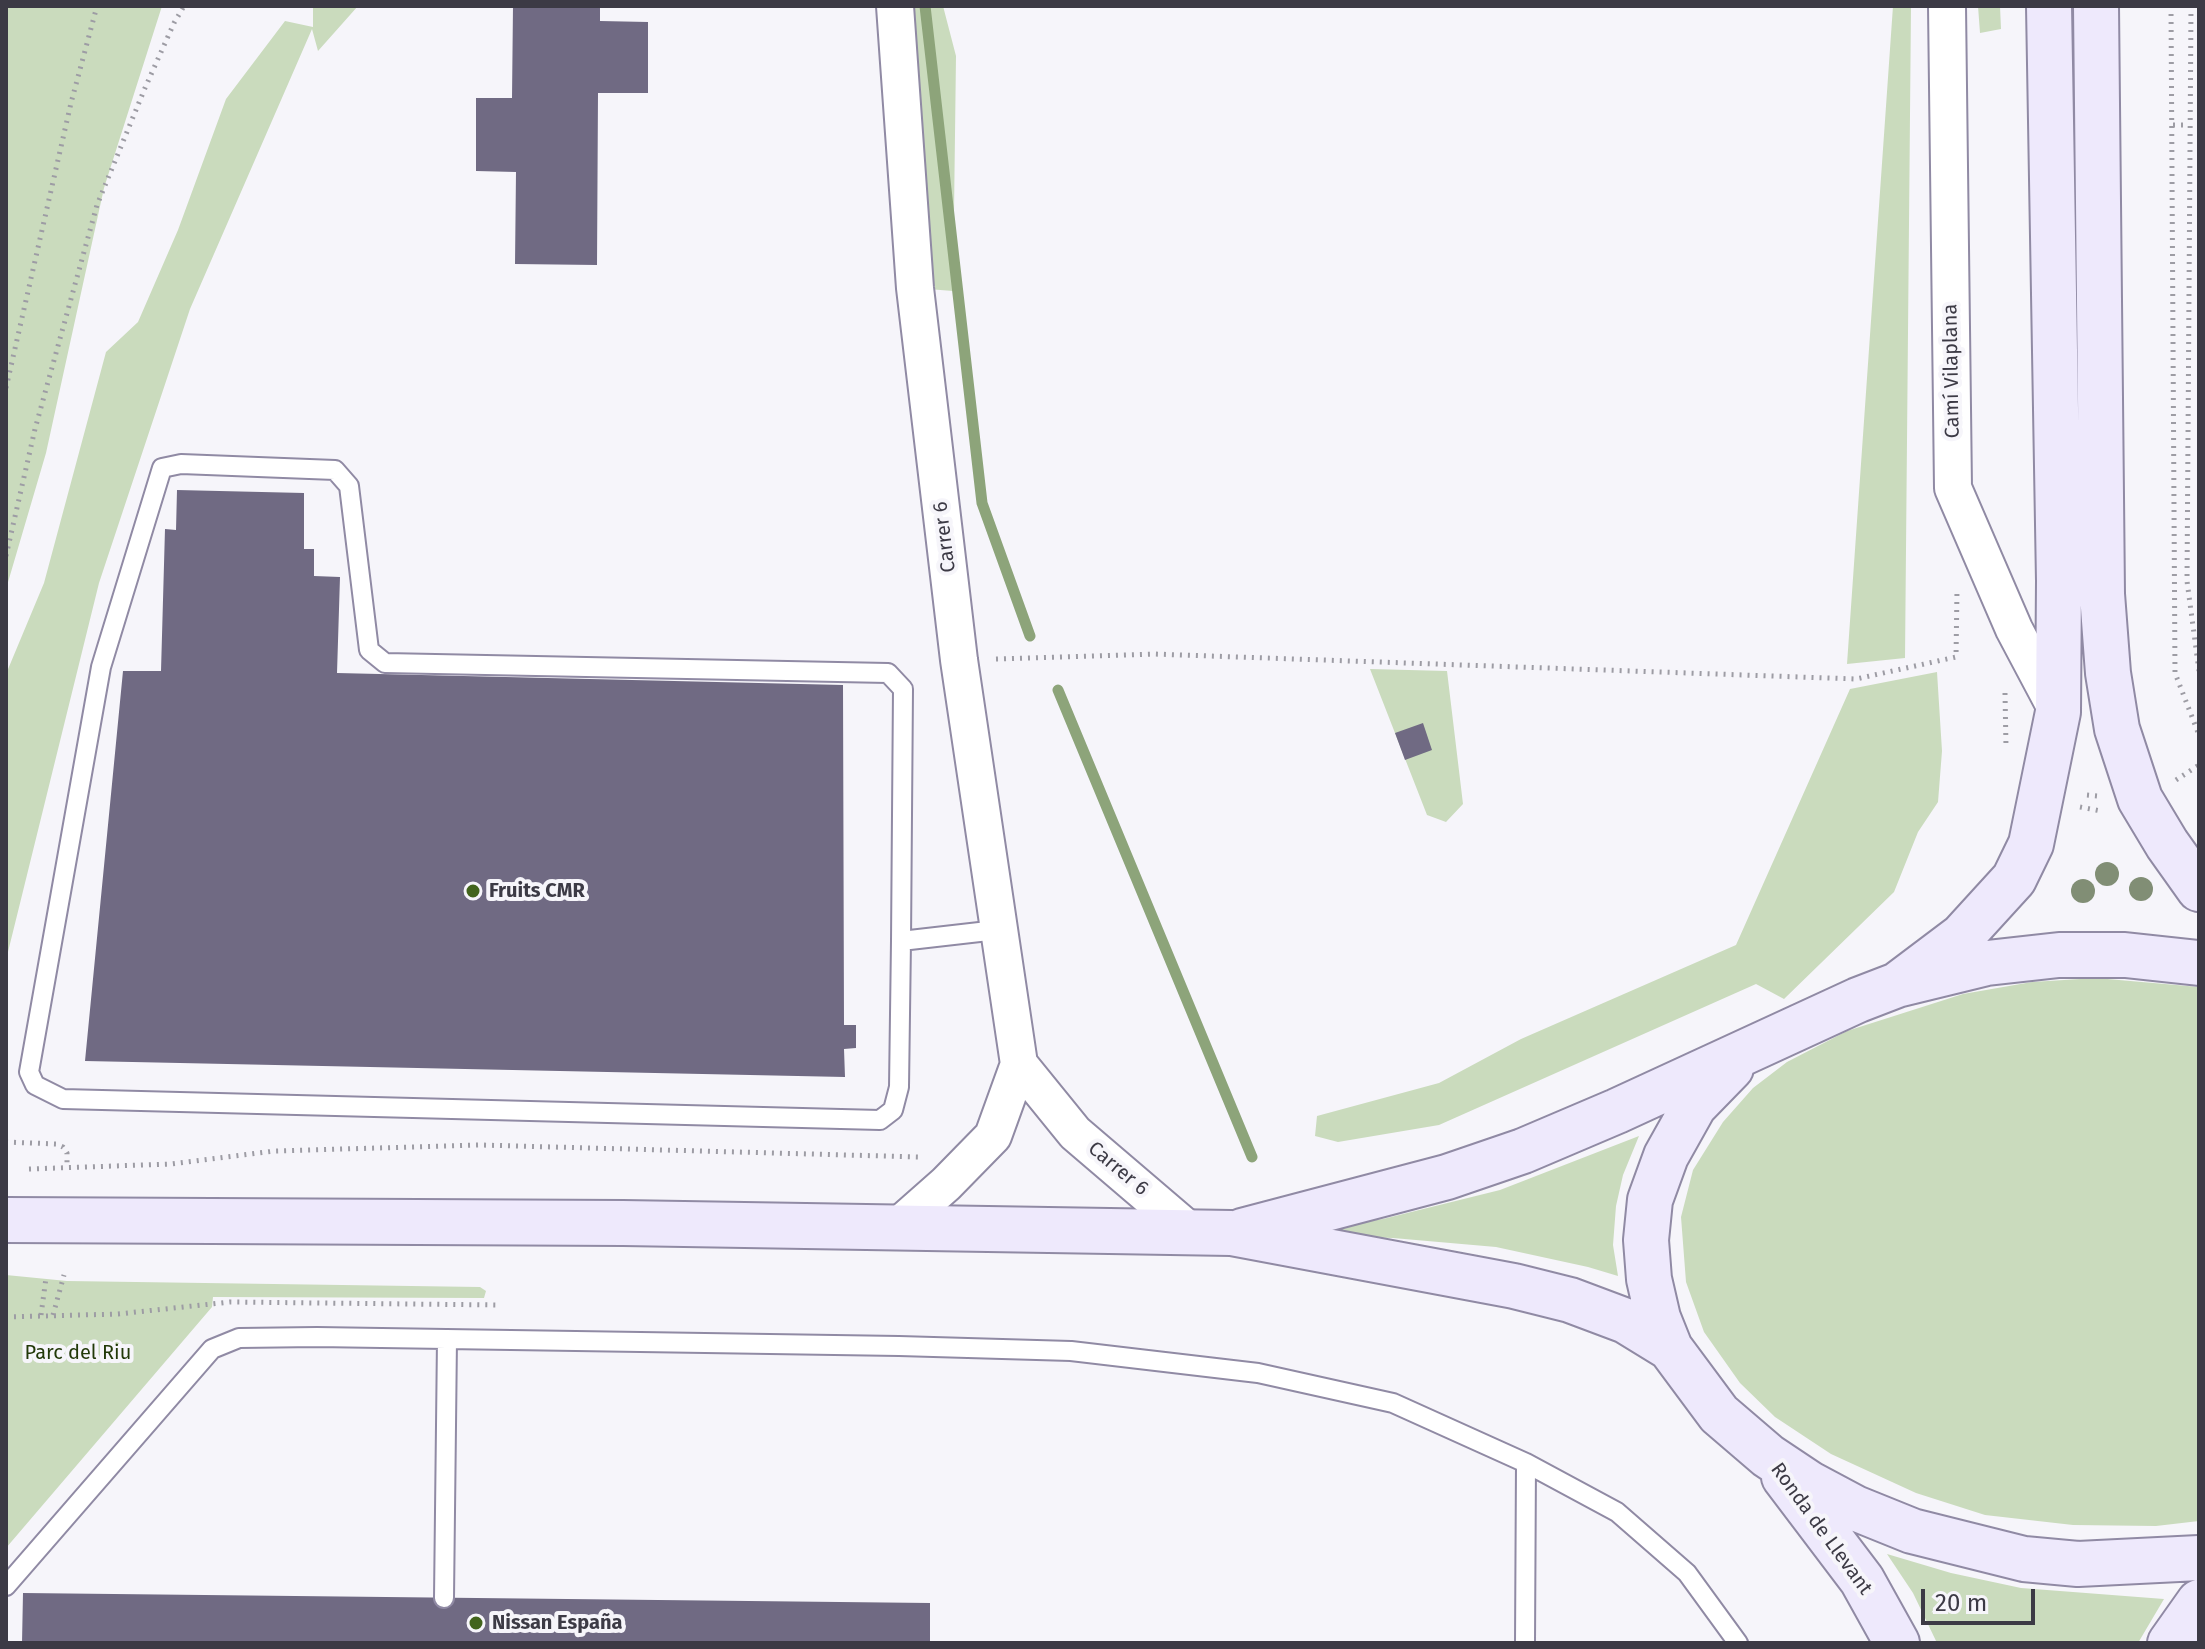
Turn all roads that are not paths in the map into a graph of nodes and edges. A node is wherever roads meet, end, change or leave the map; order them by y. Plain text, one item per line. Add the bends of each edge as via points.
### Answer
1 (895, 6) edge
2 (1947, 6) edge
3 (2049, 6) edge
4 (2096, 6) edge
5 (2058, 712) junction
6 (2199, 889) edge
7 (997, 930) junction
8 (901, 941) junction
9 (2199, 963) edge
10 (1897, 985) junction
11 (1757, 1046) junction
12 (1019, 1064) junction
13 (17, 1220) edge
14 (895, 1229) junction
15 (1212, 1233) junction
16 (447, 1339) junction
17 (1670, 1348) junction
18 (1768, 1456) junction
19 (1526, 1463) junction
20 (2199, 1558) edge
21 (6, 1586) edge
22 (444, 1598) dead end
23 (2199, 1602) edge
24 (1525, 1643) edge
25 (1738, 1643) edge
26 (1897, 1643) edge
27 (2170, 1643) edge

1 - 7 street, Carrer 6 via 915,288
2 - 5 street, Camí Vilaplana via 1953,488 2014,629
3 - 5 main road
4 - 6 main road via 2102,594 2108,673 2117,729 2140,799
5 - 10 main road via 2031,844 2014,879 1962,936
7 - 8 lane
7 - 12 street, Carrer 6
8 - 8 lane via 899,1087 893,1110 880,1120 63,1099 35,1085 29,1072 101,667 162,468 181,464 335,470 349,486 369,650 385,663 888,673 903,689
9 - 10 main road via 2059,955 1987,963
10 - 11 main road
11 - 15 main road via 1523,1151 1447,1177
11 - 17 main road via 1694,1106 1650,1200 1649,1279
12 - 14 street, Carrer 6 via 993,1136
12 - 15 street, Carrer 6 via 1075,1133
13 - 14 main road
14 - 15 main road
15 - 17 main road via 1570,1300 1626,1321
16 - 19 lane via 1071,1351 1258,1373 1393,1403
16 - 21 lane via 239,1338 212,1349
16 - 22 lane
17 - 18 main road via 1719,1414
18 - 20 main road via 1855,1508 1975,1549 2078,1564
18 - 26 main road, Ronda de Llevant via 1862,1580
19 - 24 lane
19 - 25 lane via 1617,1512 1687,1573
23 - 27 main road

